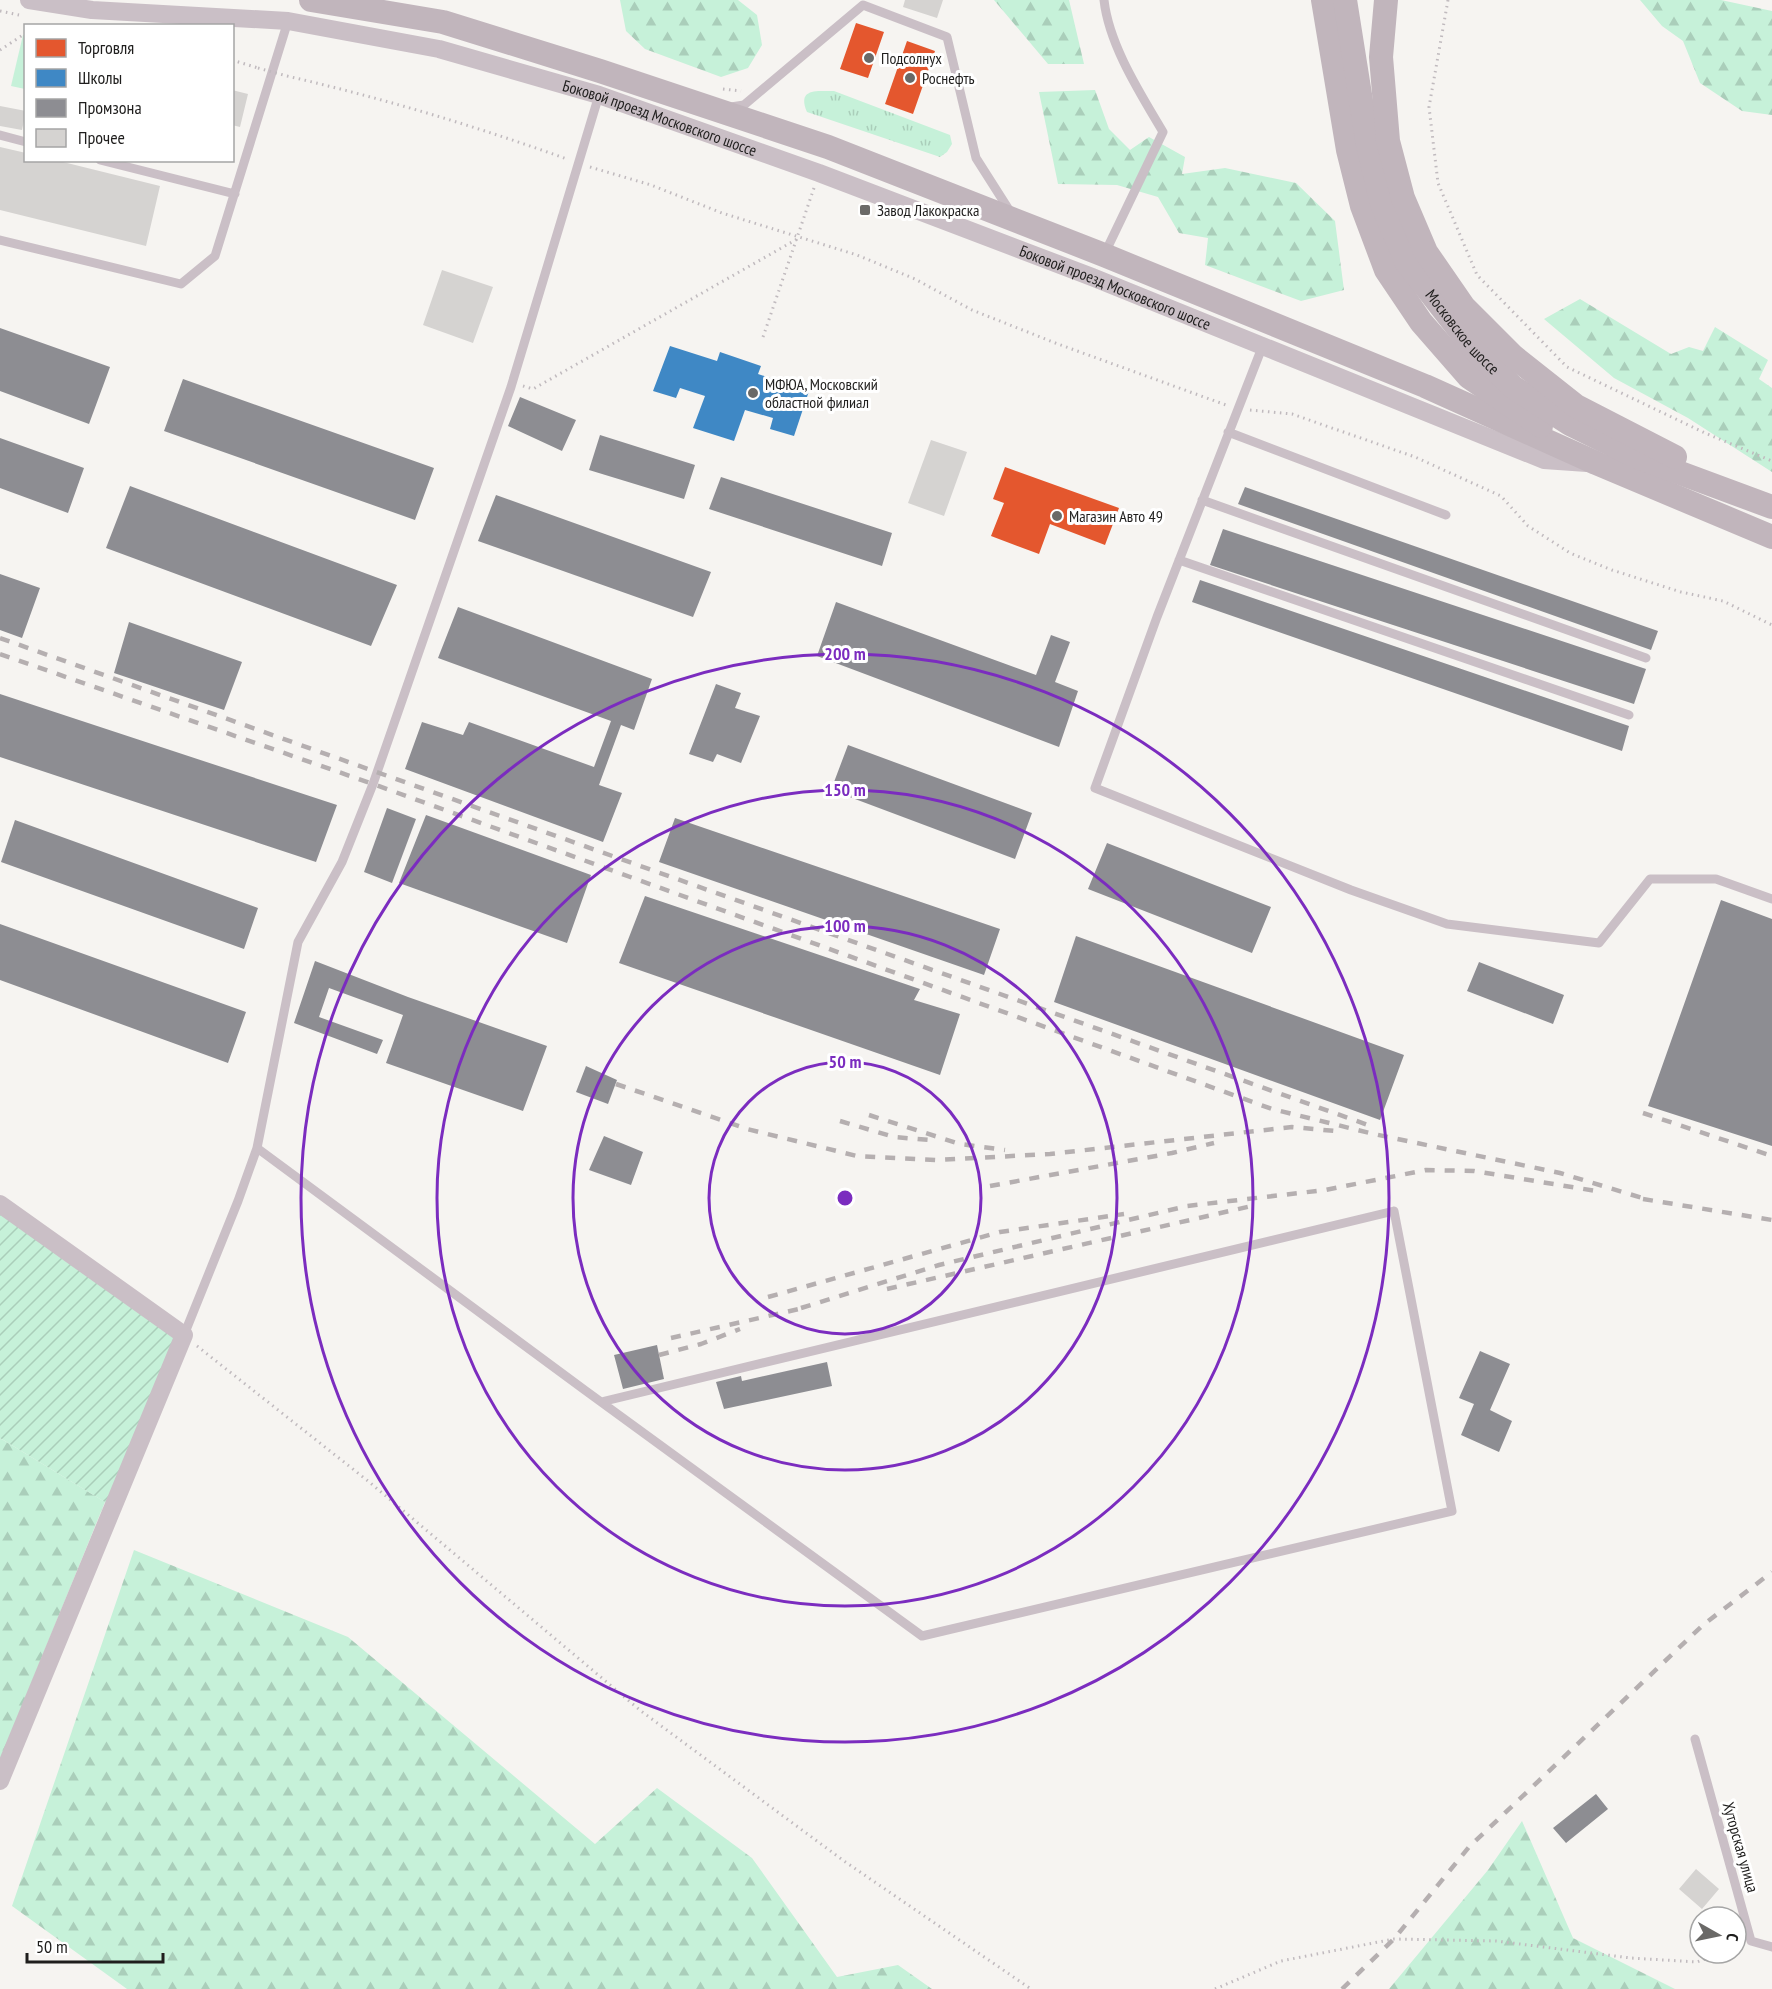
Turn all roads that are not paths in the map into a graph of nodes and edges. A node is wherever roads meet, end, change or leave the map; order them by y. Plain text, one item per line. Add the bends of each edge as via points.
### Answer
1 (29, 0) edge
2 (311, 0) edge
3 (1104, 0) edge
4 (1323, 0) edge
5 (1345, 0) edge
6 (1386, 0) edge
7 (288, 21) junction
8 (599, 95) junction
9 (716, 109) junction
10 (0, 135) edge
11 (24, 141) edge
12 (108, 162) edge
13 (235, 194) junction
14 (1016, 220) junction
15 (0, 240) edge
16 (1104, 255) junction
17 (1263, 345) junction
18 (1228, 432) junction
19 (1637, 458) junction
20 (1596, 463) junction
21 (1202, 500) junction
22 (1772, 505) edge
23 (1446, 515) dead end
24 (1772, 537) edge
25 (1179, 560) junction
26 (1646, 657) dead end
27 (1629, 715) dead end
28 (1772, 899) edge
29 (257, 1148) junction
30 (0, 1204) edge
31 (184, 1335) junction
32 (601, 1402) junction
33 (1695, 1739) dead end
34 (0, 1781) edge
35 (1772, 1947) edge

1 - 7 street, Боковой проезд Московского шоссе via 93,10
2 - 9 main road via 442,22
3 - 16 lane via 1106,21 1138,90 1163,132
4 - 20 main road via 1348,150 1362,206 1386,270 1421,322 1469,377
5 - 19 main road, Московское шоссе via 1368,145 1382,204 1407,262 1474,349 1513,387 1570,424
6 - 22 main road via 1381,57 1388,141 1403,198 1426,252 1464,308 1513,356 1576,406
7 - 8 street, Боковой проезд Московского шоссе via 439,49
7 - 13 lane
8 - 17 street, Боковой проезд Московского шоссе via 819,172
8 - 29 lane via 512,382 373,783 342,862 298,942
9 - 14 main road via 828,147
9 - 14 lane via 744,105 863,5 947,37 976,158
10 - 11 lane
12 - 13 lane
13 - 15 lane via 215,256 181,284
14 - 16 main road
16 - 20 main road via 1425,386
17 - 18 lane
17 - 20 street, Боковой проезд Московского шоссе via 1545,460
18 - 21 lane
18 - 23 lane
19 - 20 street, Боковой проезд Московского шоссе
19 - 22 main road, Московское шоссе
20 - 24 main road
21 - 25 lane
21 - 26 lane
25 - 27 lane
25 - 28 lane via 1095,788 1447,924 1599,943 1650,879 1716,879
29 - 31 lane
29 - 32 lane
30 - 31 street
31 - 34 street
32 - 32 lane via 922,1636 1452,1511 1394,1211
33 - 35 lane, Хуторская улица via 1751,1941

